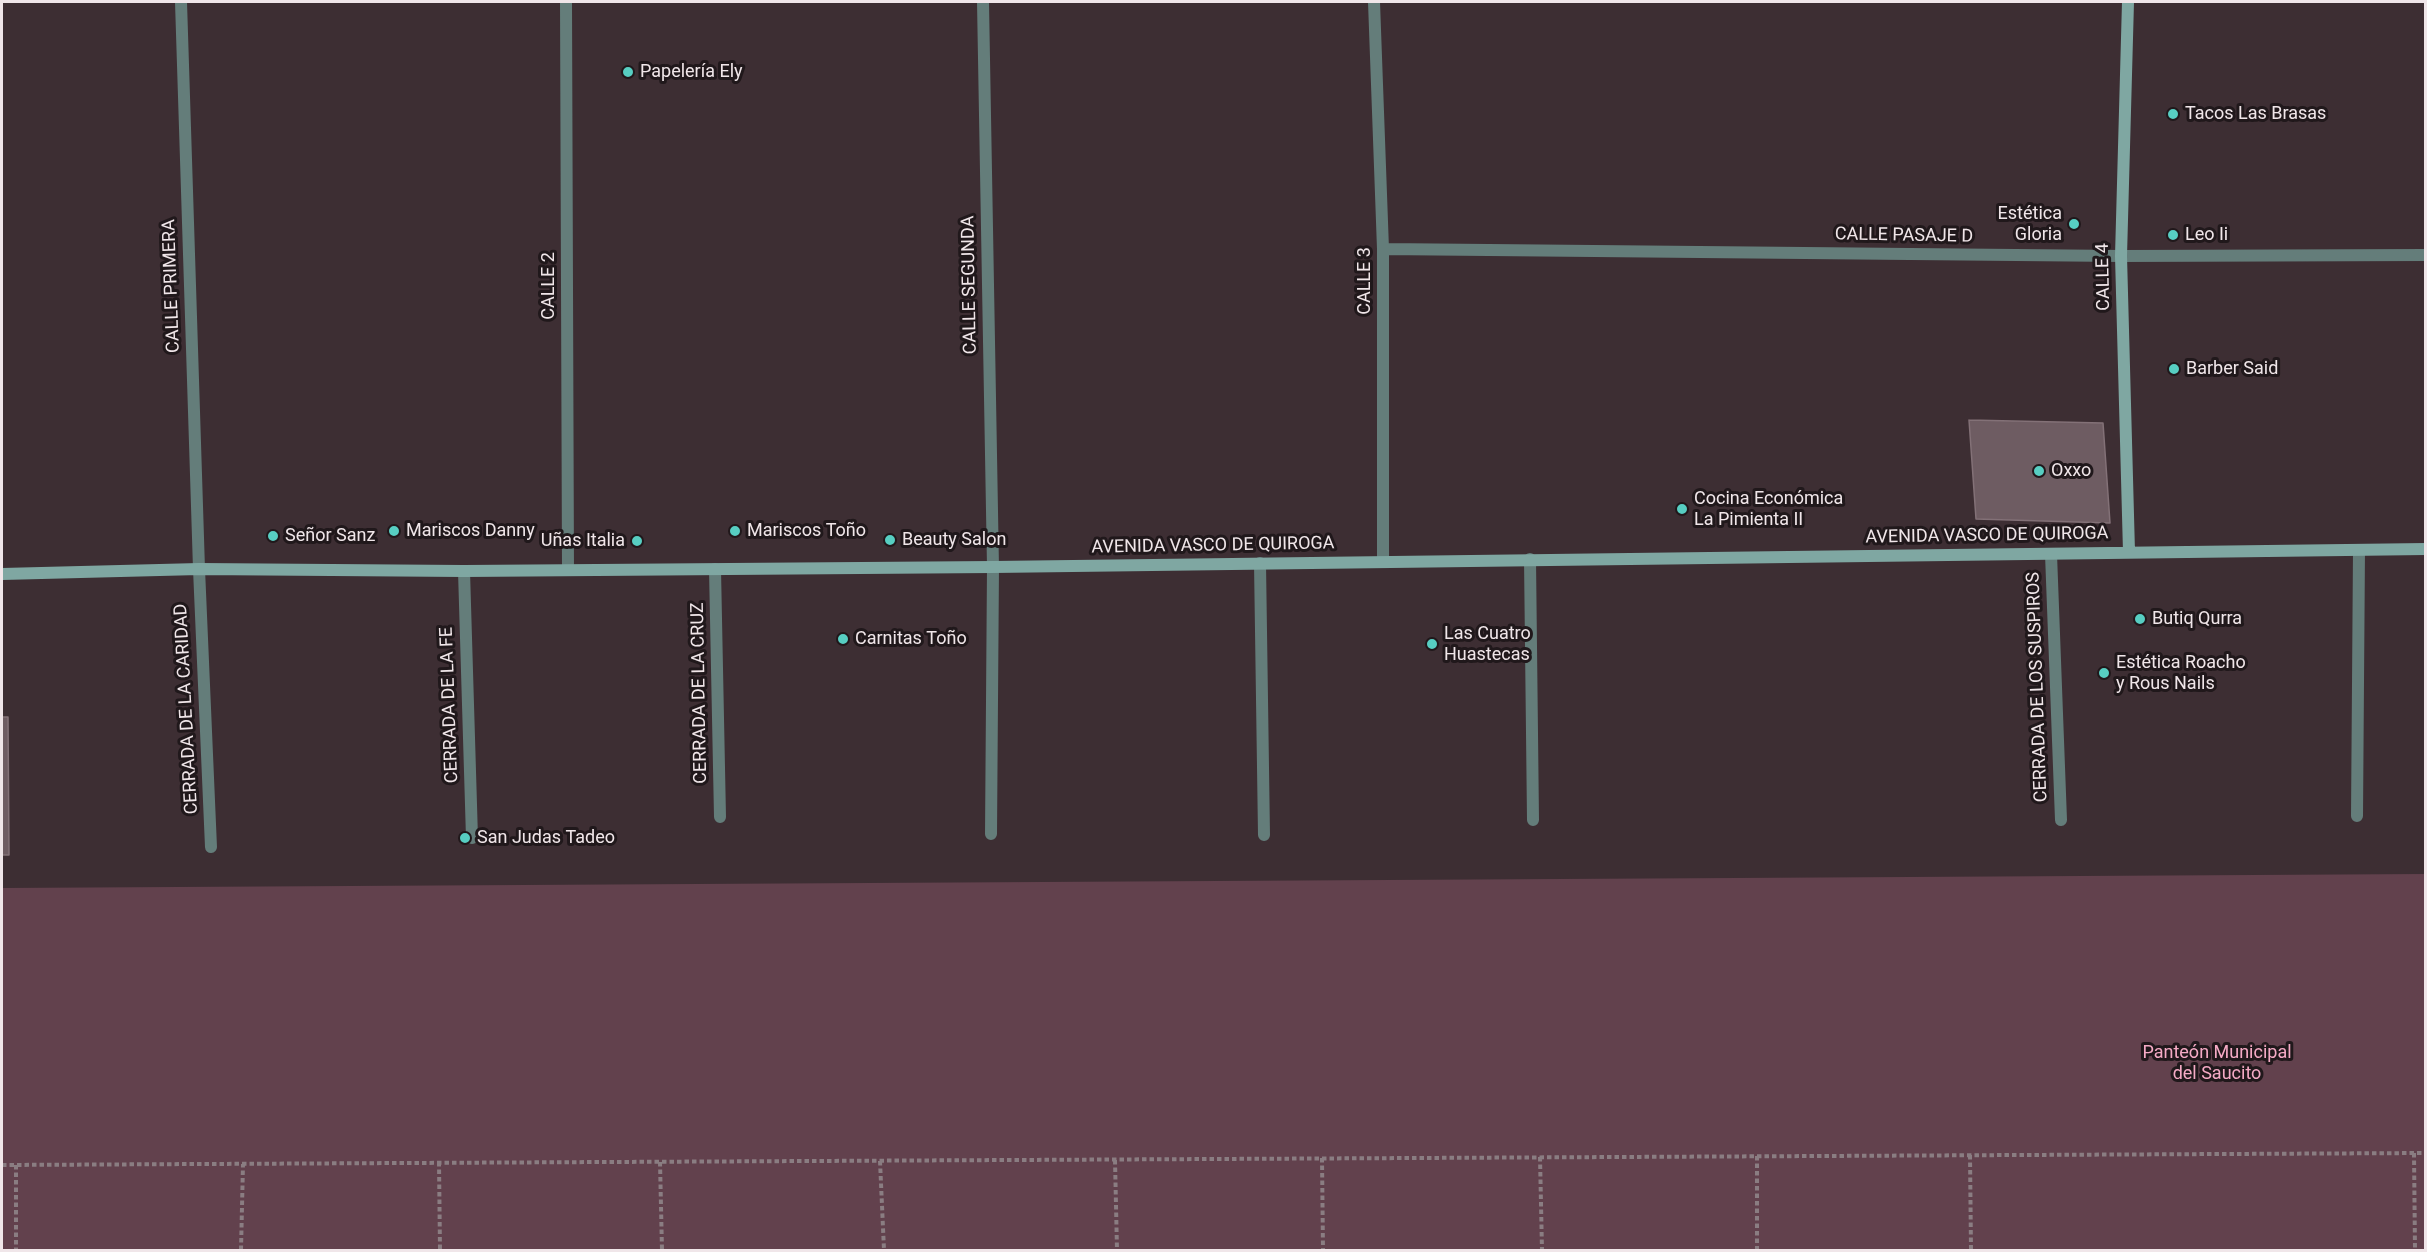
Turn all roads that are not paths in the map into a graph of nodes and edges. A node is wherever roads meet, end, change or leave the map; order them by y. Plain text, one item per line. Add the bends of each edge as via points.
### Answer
1 (181, 2) edge
2 (566, 2) edge
3 (983, 2) edge
4 (1374, 2) edge
5 (2128, 2) edge
6 (1383, 249) junction
7 (2426, 255) edge
8 (2121, 256) junction
9 (2426, 549) edge
10 (2359, 550) junction
11 (2129, 552) junction
12 (2051, 554) junction
13 (1530, 559) junction
14 (1383, 561) junction
15 (1260, 564) junction
16 (993, 567) junction
17 (199, 569) junction
18 (716, 569) junction
19 (568, 570) junction
20 (464, 572) junction
21 (2, 574) edge
22 (2357, 816) dead end
23 (720, 818) dead end
24 (1533, 819) dead end
25 (2061, 819) dead end
26 (992, 834) dead end
27 (1264, 835) dead end
28 (472, 838) dead end
29 (211, 847) dead end

1 - 17 street, CALLE PRIMERA
2 - 19 street, CALLE 2
3 - 16 street, CALLE SEGUNDA
4 - 6 street, CALLE 3
5 - 8 main road, CALLE 4
6 - 8 street, CALLE PASAJE D
6 - 14 street, CALLE 3
7 - 8 street, CALLE PASAJE D
8 - 11 main road, CALLE 4
9 - 10 main road, AVENIDA VASCO DE QUIROGA
10 - 11 main road, AVENIDA VASCO DE QUIROGA
10 - 22 street
11 - 12 main road, AVENIDA VASCO DE QUIROGA
12 - 13 main road, AVENIDA VASCO DE QUIROGA
12 - 25 street, CERRADA DE LOS SUSPIROS
13 - 14 main road, AVENIDA VASCO DE QUIROGA
13 - 24 street
14 - 15 main road, AVENIDA VASCO DE QUIROGA
15 - 16 main road, AVENIDA VASCO DE QUIROGA
15 - 27 street
16 - 18 main road, AVENIDA VASCO DE QUIROGA
16 - 26 street, CALLE SEGUNDA
17 - 20 main road, AVENIDA VASCO DE QUIROGA
17 - 21 main road, AVENIDA VASCO DE QUIROGA
17 - 29 street, CERRADA DE LA CARIDAD
18 - 19 main road, AVENIDA VASCO DE QUIROGA
18 - 23 street, CERRADA DE LA CRUZ
19 - 20 main road, AVENIDA VASCO DE QUIROGA
20 - 28 street, CERRADA DE LA FE

